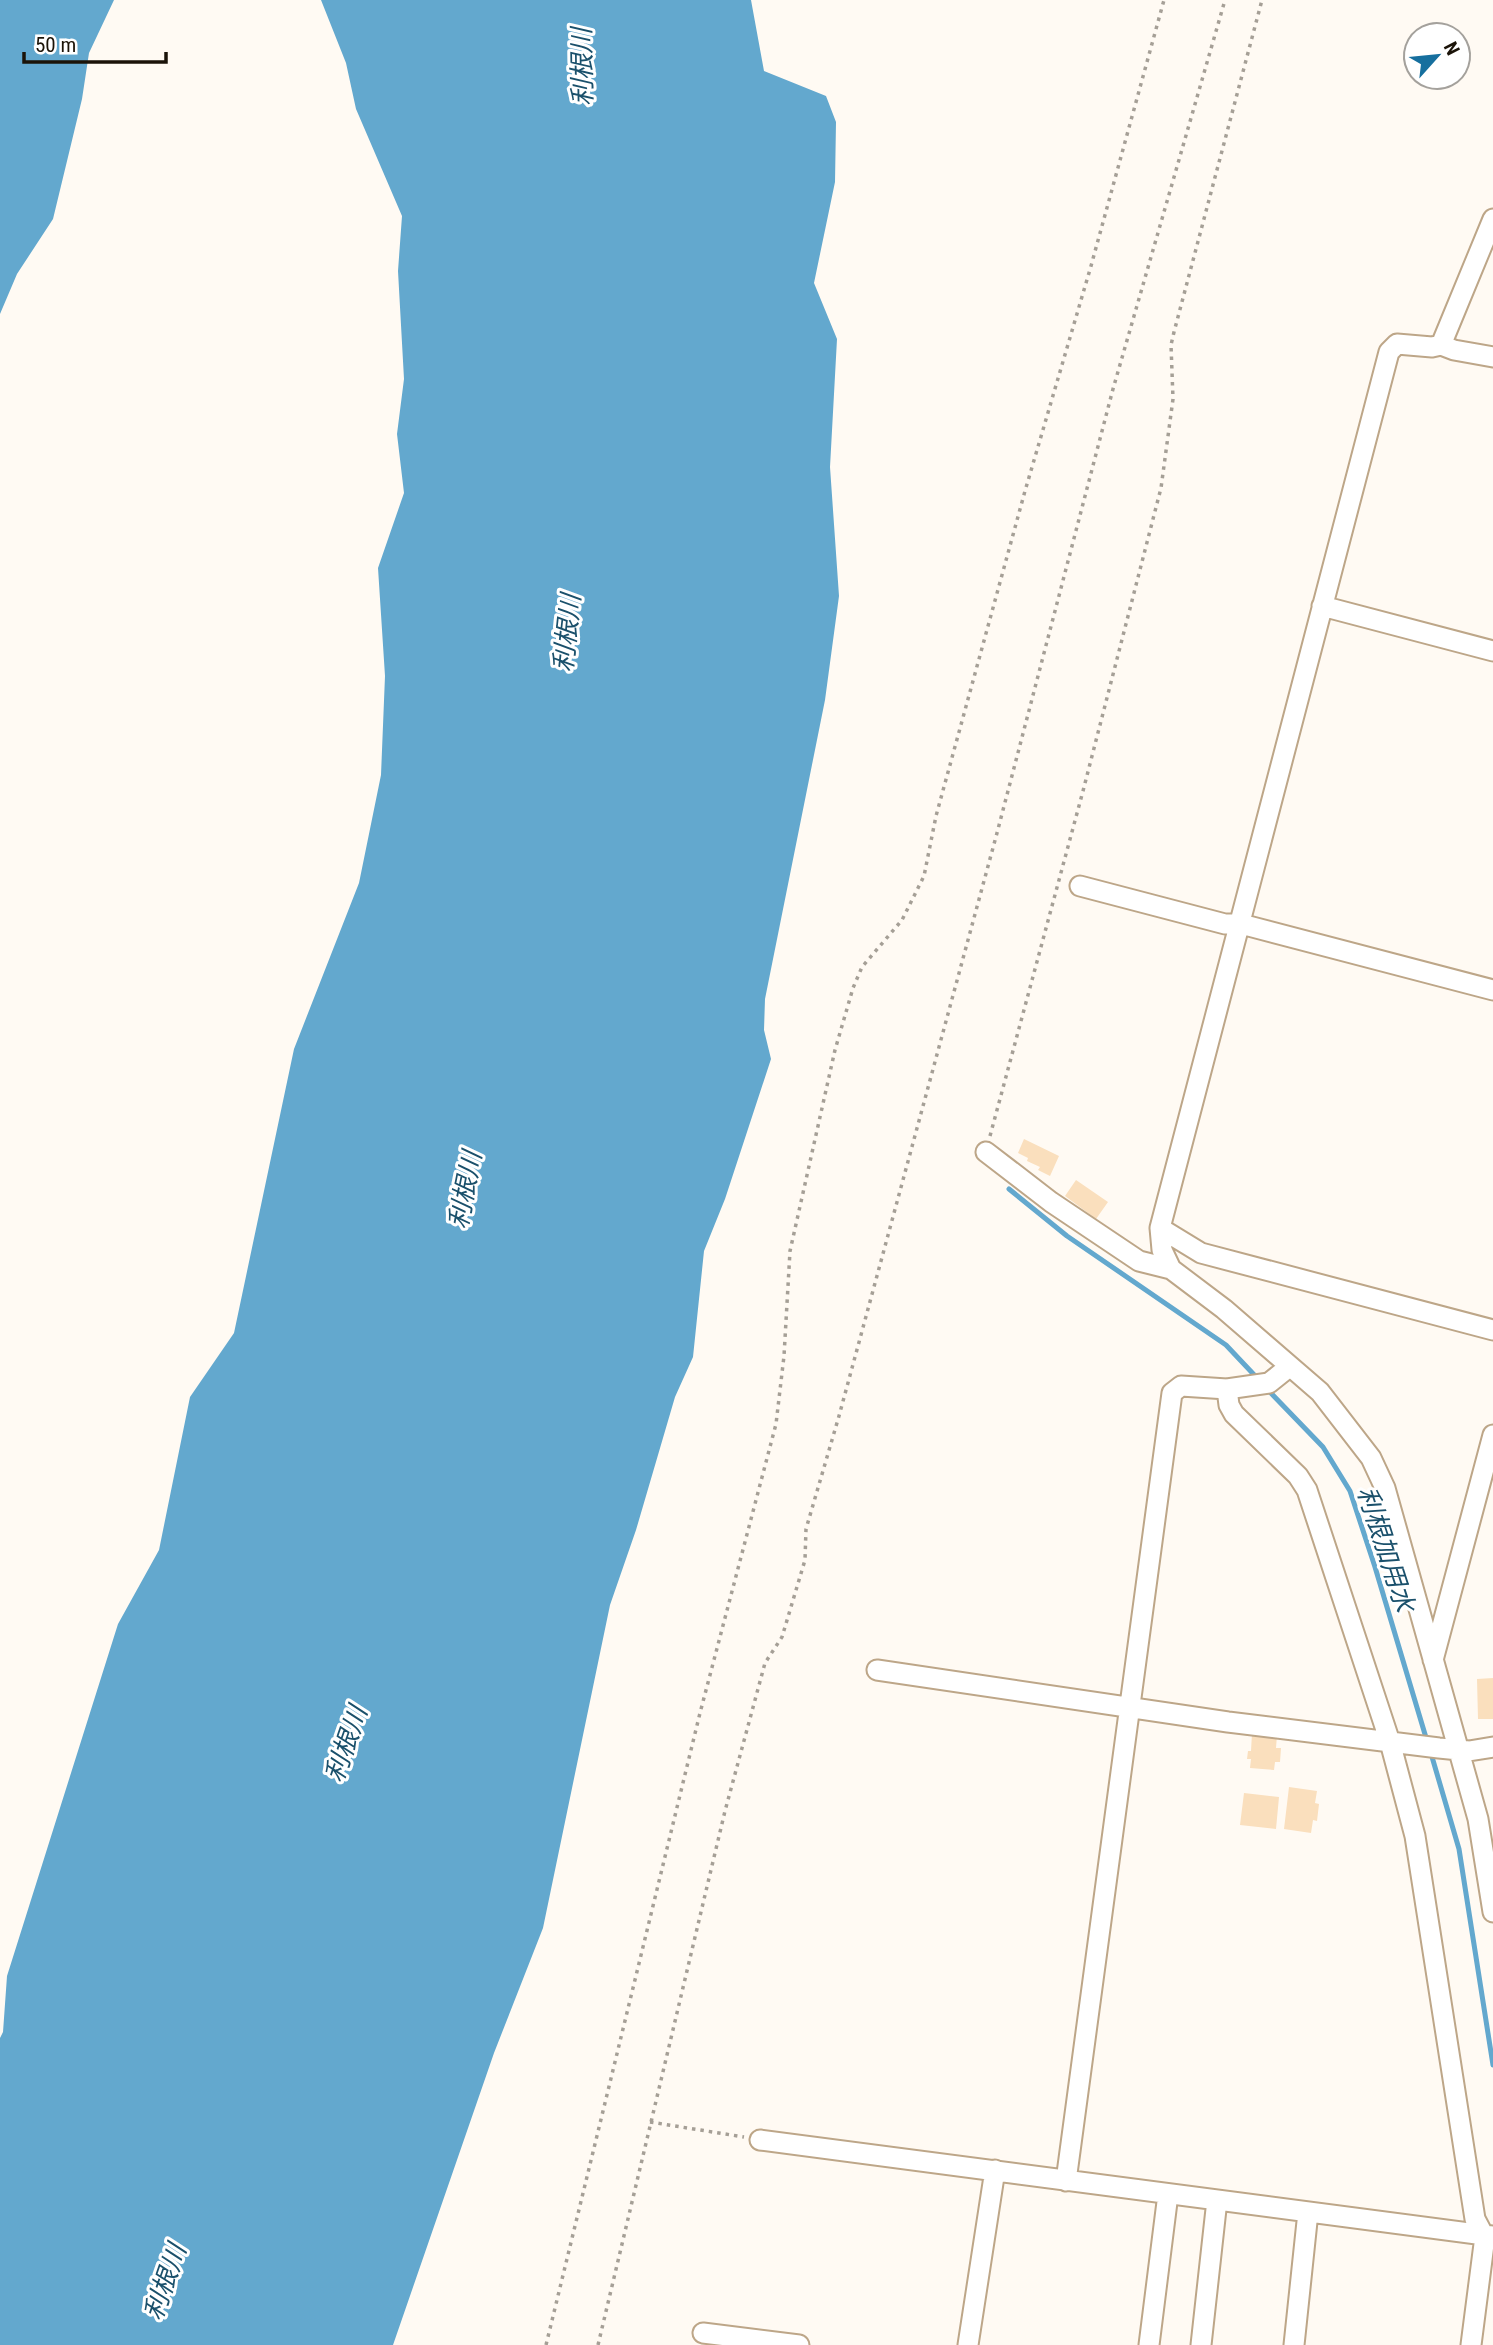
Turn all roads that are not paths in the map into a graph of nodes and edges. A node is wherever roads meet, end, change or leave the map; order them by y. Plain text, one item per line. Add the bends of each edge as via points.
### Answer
1 (1493, 219) edge
2 (1441, 345) junction
3 (1493, 357) edge
4 (1322, 606) junction
5 (1493, 651) edge
6 (1080, 886) dead end
7 (1241, 924) junction
8 (1493, 990) edge
9 (986, 1152) road end
10 (1160, 1228) junction
11 (1171, 1269) junction
12 (1493, 1329) edge
13 (1289, 1367) junction
14 (1227, 1389) junction
15 (1493, 1435) edge
16 (1433, 1660) junction
17 (877, 1670) dead end
18 (1130, 1708) junction
19 (1390, 1741) junction
20 (1493, 1747) edge
21 (1457, 1749) junction
22 (1493, 1912) edge
23 (760, 2140) road end
24 (995, 2169) junction
25 (1066, 2181) junction
26 (1168, 2194) junction
27 (1217, 2200) junction
28 (1308, 2212) junction
29 (1488, 2236) edge
30 (703, 2333) dead end
31 (799, 2345) edge
32 (968, 2345) edge
33 (1149, 2345) edge
34 (1201, 2345) edge
35 (1294, 2345) edge
36 (1471, 2345) edge

1 - 2 street
2 - 3 street
2 - 4 street via 1397,344 1389,352
4 - 5 street
4 - 7 street
6 - 7 street via 1225,924
7 - 8 street
7 - 10 street
9 - 11 street via 1139,1261
10 - 11 street via 1162,1250
10 - 12 street via 1201,1253
11 - 13 street via 1224,1308
13 - 14 street via 1269,1383
13 - 16 street via 1320,1392 1371,1458 1385,1488
14 - 18 street via 1181,1386 1172,1393
14 - 19 street via 1234,1414 1307,1490
15 - 16 street
16 - 21 street
17 - 18 street
18 - 19 street
18 - 25 street
19 - 21 street
19 - 29 street via 1415,1836 1475,2220
20 - 21 street
21 - 22 street via 1478,1819
23 - 24 street
24 - 25 street
24 - 32 street
25 - 26 street
26 - 27 street
26 - 33 street
27 - 28 street
27 - 34 street
28 - 29 street
28 - 35 street
29 - 36 street
30 - 31 street

